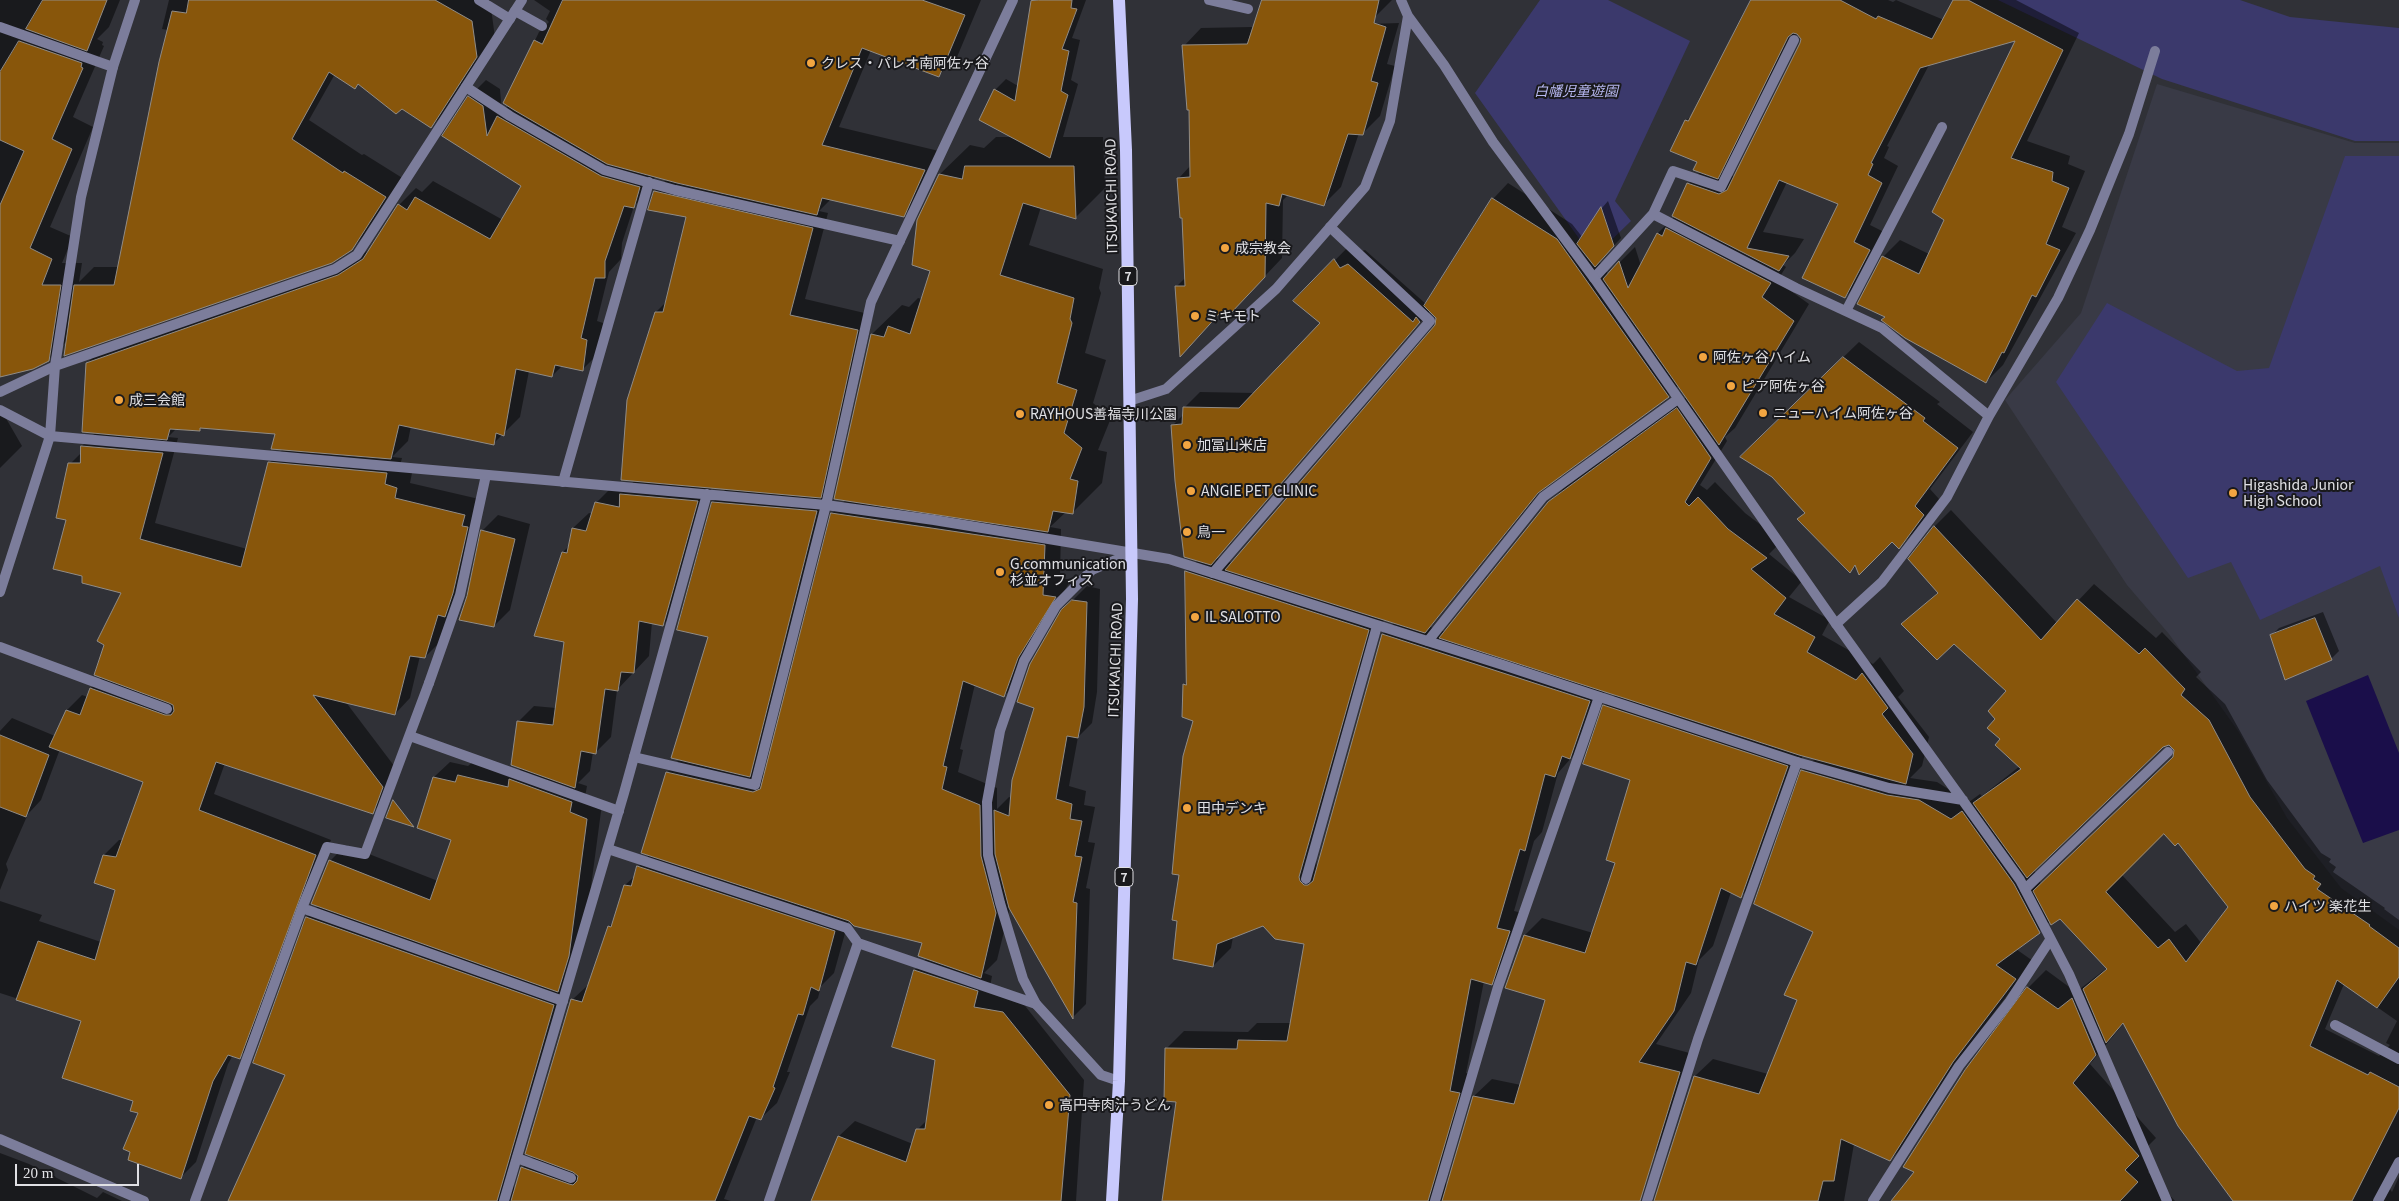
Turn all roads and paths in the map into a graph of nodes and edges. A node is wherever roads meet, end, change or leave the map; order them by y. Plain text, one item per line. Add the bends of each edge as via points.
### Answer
1 (135, 0) edge
2 (479, 0) edge
3 (522, 0) edge
4 (1013, 0) edge
5 (1120, 0) edge
6 (1209, 0) edge
7 (1401, 0) edge
8 (1248, 9) dead end
9 (512, 15) junction
10 (1408, 16) junction
11 (542, 26) dead end
12 (0, 27) edge
13 (1794, 40) dead end
14 (2155, 51) dead end
15 (113, 67) junction
16 (466, 87) junction
17 (1942, 127) dead end
18 (649, 182) junction
19 (1653, 214) junction
20 (1330, 227) junction
21 (900, 240) junction
22 (1594, 278) junction
23 (1846, 311) junction
24 (55, 366) junction
25 (0, 392) edge
26 (1678, 399) junction
27 (1129, 401) junction
28 (0, 410) edge
29 (1989, 416) junction
30 (50, 436) junction
31 (486, 475) junction
32 (563, 482) junction
33 (707, 494) junction
34 (826, 505) junction
35 (1132, 552) junction
36 (1213, 573) junction
37 (0, 592) edge
38 (1836, 624) junction
39 (1377, 626) junction
40 (1428, 642) junction
41 (0, 647) edge
42 (1599, 697) junction
43 (167, 709) dead end
44 (410, 736) junction
45 (2168, 752) dead end
46 (634, 757) junction
47 (1797, 762) junction
48 (1963, 800) junction
49 (619, 811) junction
50 (608, 849) junction
51 (1306, 879) dead end
52 (2025, 889) junction
53 (302, 908) junction
54 (2050, 940) junction
55 (858, 943) junction
56 (563, 1001) junction
57 (1036, 1004) junction
58 (2335, 1025) dead end
59 (2399, 1059) edge
60 (1119, 1081) junction
61 (0, 1139) edge
62 (517, 1158) junction
63 (2399, 1162) edge
64 (571, 1178) dead end
65 (144, 1201) edge
66 (195, 1201) edge
67 (504, 1201) edge
68 (769, 1201) edge
69 (1112, 1201) edge
70 (1435, 1201) edge
71 (1647, 1201) edge
72 (1873, 1201) edge
73 (2166, 1201) edge
74 (2378, 1201) edge

1 - 15 street
2 - 9 street
3 - 9 street
4 - 21 street
5 - 27 main road, ITSUKAICHI ROAD / 7 via 1126,150
6 - 8 street
7 - 10 street
9 - 11 street
9 - 16 street
10 - 20 street via 1390,121 1365,187
10 - 22 street via 1493,142
12 - 15 street
13 - 19 street via 1721,187 1673,171
14 - 29 street via 2129,134 2090,230 2058,298
15 - 24 street via 81,197
16 - 18 street via 604,170
16 - 24 street via 357,255 335,269
17 - 23 street
18 - 21 street
18 - 32 street
19 - 22 street
19 - 23 street
20 - 27 street via 1276,289 1166,389
20 - 36 street via 1430,321
21 - 34 street via 871,302
22 - 26 street
23 - 29 street via 1882,328
24 - 25 street
24 - 30 street
26 - 38 street
26 - 40 street via 1543,497
27 - 35 main road, ITSUKAICHI ROAD / 7
28 - 30 street
29 - 38 street via 1947,497 1882,582
30 - 31 street
30 - 37 street
31 - 32 street
31 - 44 street via 460,595
32 - 33 street
33 - 34 street
33 - 46 street
34 - 35 street
34 - 46 street via 755,785
35 - 36 street
35 - 57 street via 1092,570 1056,606 1024,661 1000,731 987,802 988,855 1023,979
35 - 60 main road, ITSUKAICHI ROAD / 7
36 - 39 street
38 - 48 street
39 - 40 street
39 - 51 street
40 - 42 street
41 - 43 street
42 - 47 street
42 - 70 street via 1498,987
44 - 49 street
44 - 53 street via 365,854 327,847
45 - 52 street
46 - 49 street
47 - 48 street via 1889,788
47 - 71 street via 1698,1040
48 - 52 street
49 - 50 street
50 - 55 street via 847,928
50 - 56 street
52 - 54 street
53 - 56 street
53 - 66 street
54 - 72 street via 2010,1001 1959,1066
54 - 73 street via 2069,974
55 - 57 street
55 - 68 street
56 - 62 street
57 - 60 street via 1101,1074
58 - 59 street
60 - 69 main road, ITSUKAICHI ROAD / 7
61 - 65 street
62 - 64 street
62 - 67 street
63 - 74 street

